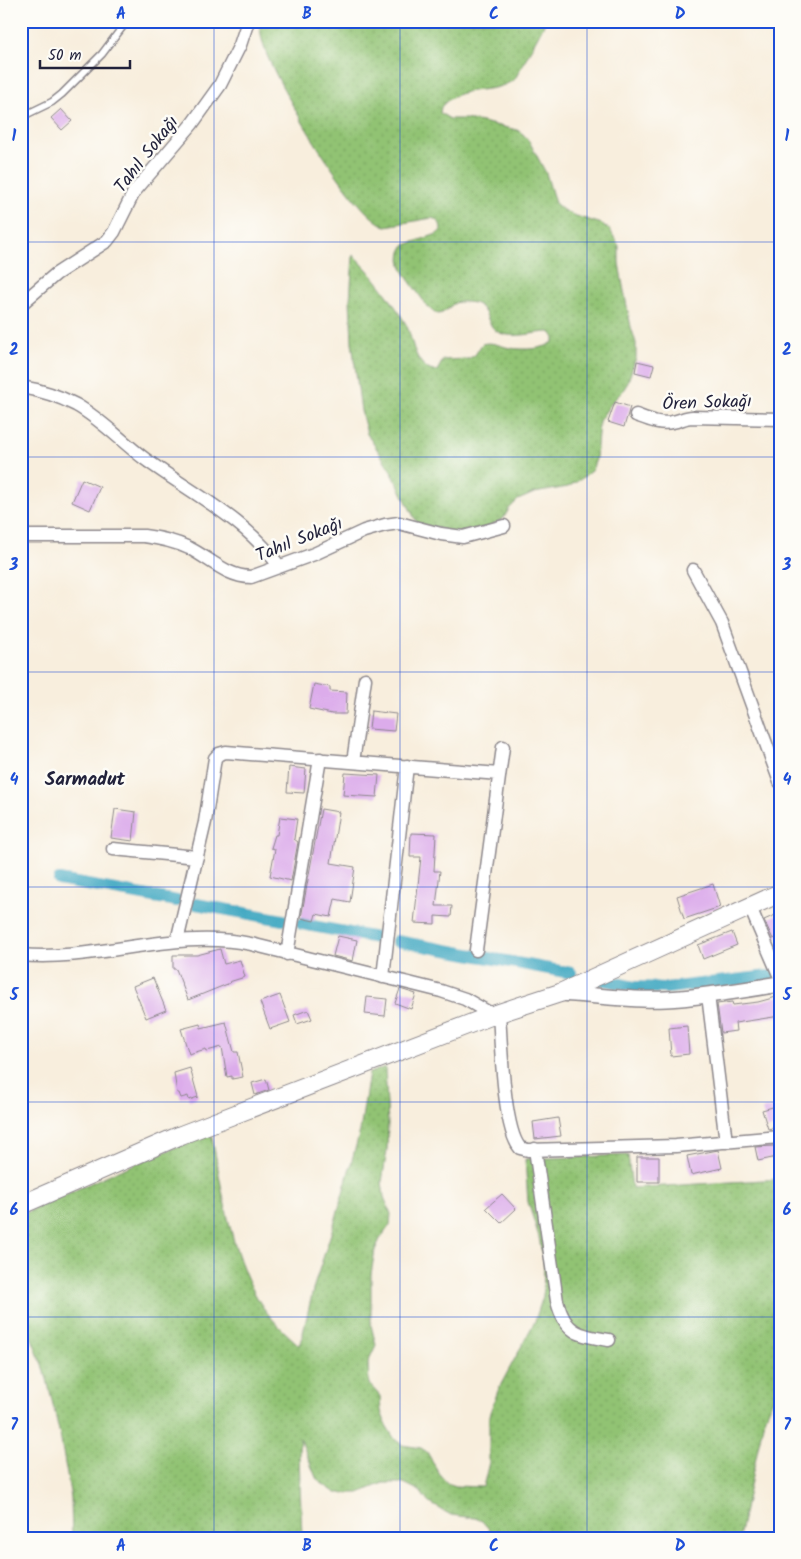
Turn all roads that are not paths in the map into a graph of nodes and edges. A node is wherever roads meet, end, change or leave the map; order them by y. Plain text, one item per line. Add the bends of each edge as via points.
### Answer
1 (127, 21) edge
2 (248, 21) edge
3 (21, 117) edge
4 (21, 304) edge
5 (22, 389) edge
6 (636, 416) dead end
7 (780, 419) edge
8 (504, 526) dead end
9 (21, 536) edge
10 (279, 566) junction
11 (693, 570) dead end
12 (365, 679) dead end
13 (503, 747) dead end
14 (320, 759) junction
15 (353, 762) junction
16 (407, 766) junction
17 (500, 774) junction
18 (779, 779) edge
19 (113, 849) dead end
20 (197, 857) junction
21 (780, 893) edge
22 (750, 907) junction
23 (177, 941) junction
24 (476, 950) dead end
25 (287, 954) junction
26 (21, 955) edge
27 (383, 977) junction
28 (780, 977) edge
29 (780, 984) edge
30 (560, 992) junction
31 (708, 995) junction
32 (496, 1014) junction
33 (780, 1137) edge
34 (726, 1142) junction
35 (535, 1150) junction
36 (21, 1205) edge
37 (609, 1340) dead end

1 - 3 lane via 102,54 62,94
2 - 4 street, Tahıl Sokağı via 216,92 134,192 107,242 56,274
5 - 10 street via 59,397 85,411 143,458 229,517 266,548
6 - 7 street, Ören Sokağı via 665,423 685,417
8 - 10 street, Tahıl Sokağı via 464,537 399,524 385,525
9 - 10 street, Tahıl Sokağı via 161,538 191,549 233,575 243,577
11 - 18 street via 722,623
12 - 15 street
13 - 17 street
14 - 15 street
14 - 20 street via 219,754 215,758
14 - 25 street
15 - 16 street
16 - 17 street
16 - 27 street
17 - 24 street
19 - 20 street
20 - 23 street
21 - 22 main road
22 - 28 street
22 - 30 main road
23 - 25 street via 222,939
23 - 26 street via 74,955
25 - 27 street
27 - 32 street via 441,991
29 - 31 street
30 - 31 street via 650,999
30 - 32 main road
31 - 34 street
32 - 35 street via 512,1135 520,1148
32 - 36 main road via 181,1135
33 - 34 street
34 - 35 street
35 - 37 street via 561,1315 577,1333

